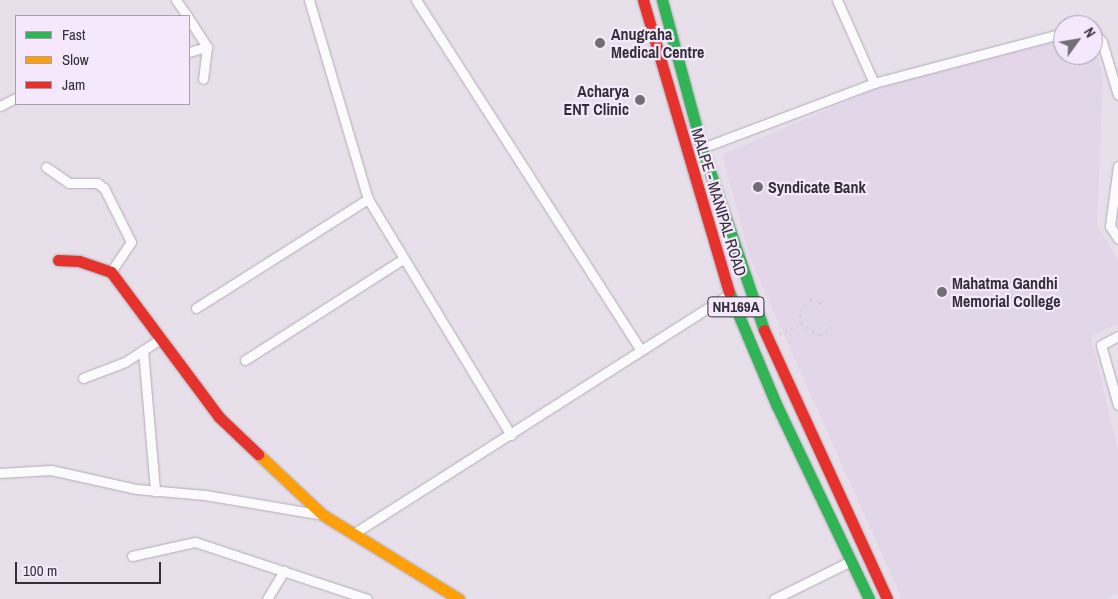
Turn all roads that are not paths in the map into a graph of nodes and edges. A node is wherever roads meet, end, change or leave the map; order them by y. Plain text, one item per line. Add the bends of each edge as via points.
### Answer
1 (176, 0) edge
2 (309, 0) edge
3 (416, 0) edge
4 (643, 0) edge
5 (662, 0) edge
6 (837, 0) edge
7 (186, 15) edge
8 (190, 21) edge
9 (1053, 36) edge
10 (1103, 45) edge
11 (207, 47) junction
12 (190, 52) edge
13 (203, 79) dead end
14 (874, 83) junction
15 (1118, 95) edge
16 (15, 98) edge
17 (0, 106) edge
18 (702, 148) junction
19 (1118, 166) edge
20 (46, 167) dead end
21 (368, 199) junction
22 (1118, 239) edge
23 (403, 259) junction
24 (58, 260) dead end
25 (111, 272) junction
26 (730, 294) junction
27 (196, 308) dead end
28 (1118, 336) edge
29 (162, 338) junction
30 (639, 348) junction
31 (143, 350) junction
32 (245, 360) dead end
33 (83, 378) dead end
34 (1118, 405) edge
35 (511, 435) junction
36 (0, 473) edge
37 (156, 491) junction
38 (843, 505) junction
39 (828, 512) junction
40 (323, 515) junction
41 (353, 534) junction
42 (132, 556) dead end
43 (850, 561) junction
44 (284, 570) junction
45 (453, 597) edge
46 (267, 599) edge
47 (367, 599) edge
48 (774, 599) edge
49 (869, 599) edge
50 (887, 599) edge

1 - 7 street
2 - 21 street
3 - 30 street
4 - 26 main road, MALPE - MANIPAL ROAD / NH169A
5 - 18 main road, MALPE - MANIPAL ROAD / NH169A
6 - 14 street
8 - 11 street
9 - 14 street
10 - 15 street
11 - 12 street
11 - 13 street
14 - 18 street
16 - 17 street
18 - 38 main road, MALPE - MANIPAL ROAD / NH169A via 767,340
19 - 22 street via 1110,226
20 - 25 street via 69,183 97,183 104,188 131,242
21 - 23 street
21 - 27 street
23 - 32 street
23 - 35 street
24 - 25 main road via 79,261
25 - 29 main road
26 - 30 street
26 - 39 main road, MALPE - MANIPAL ROAD / NH169A
28 - 34 street via 1101,345
29 - 31 street
29 - 40 main road via 219,417
30 - 35 street
31 - 33 street via 114,368
31 - 37 street
35 - 41 street
36 - 37 street via 51,470
37 - 40 street
38 - 39 street
38 - 50 main road, MALPE - MANIPAL ROAD / NH169A
39 - 43 main road, MALPE - MANIPAL ROAD / NH169A
40 - 41 main road
41 - 45 main road
42 - 44 street via 195,542
43 - 48 street
43 - 49 main road, MALPE - MANIPAL ROAD / NH169A
44 - 46 street
44 - 47 street

